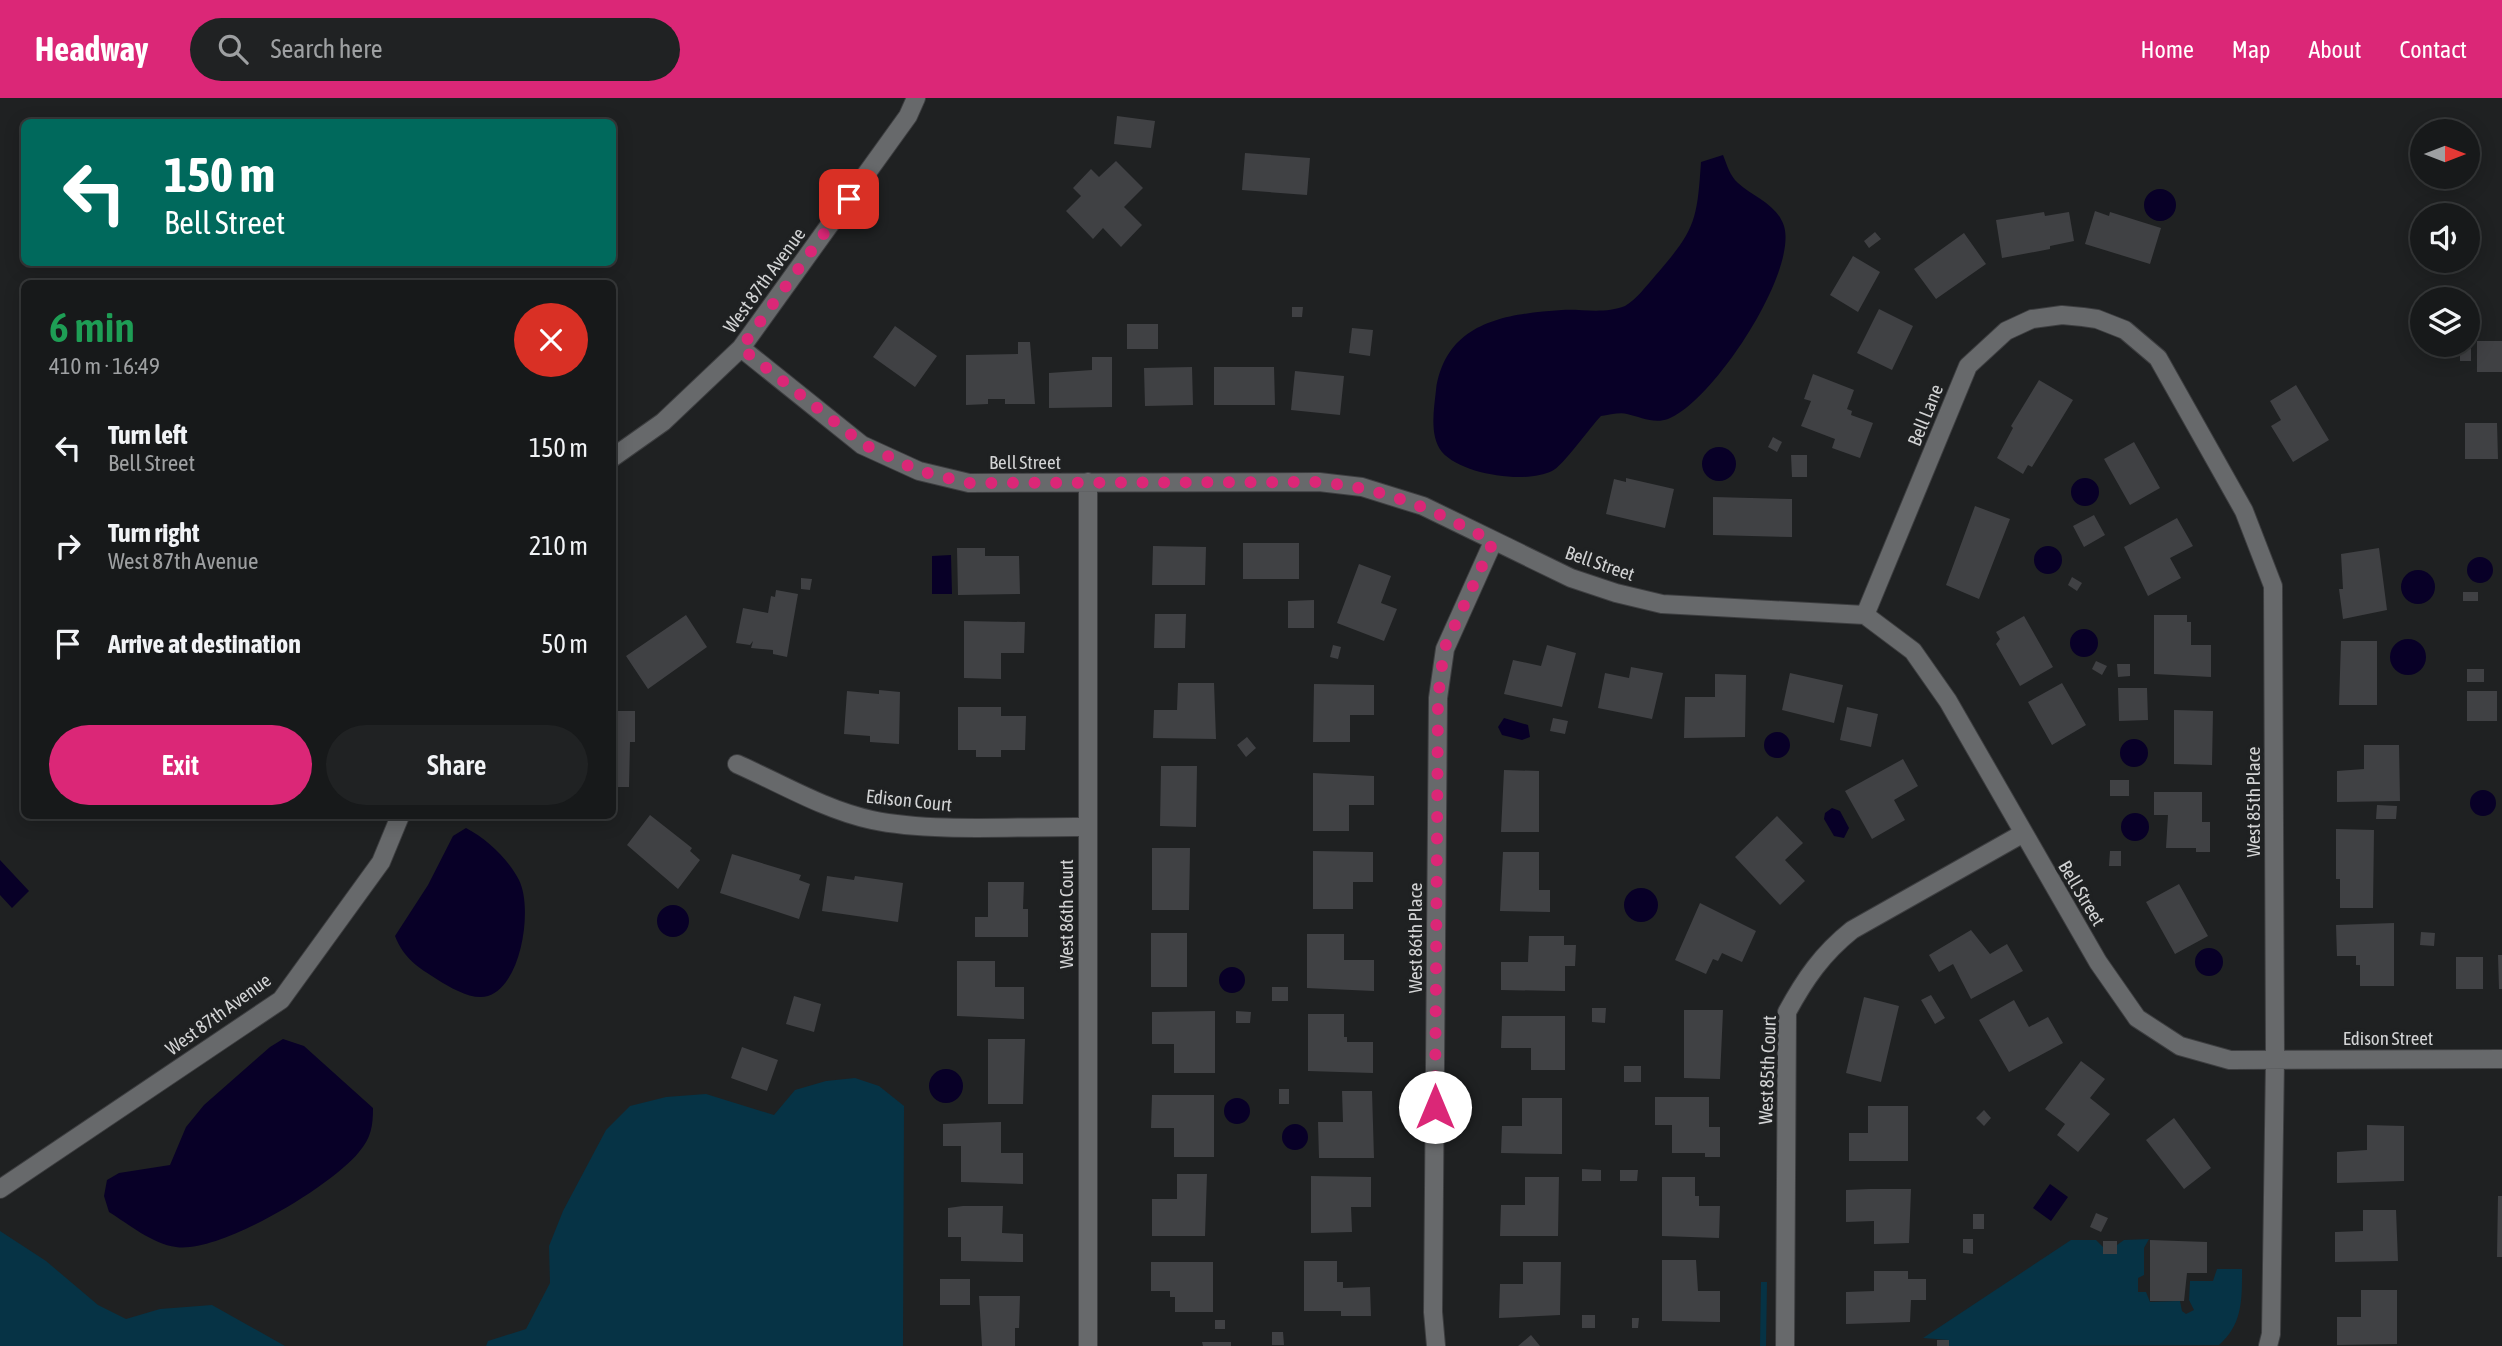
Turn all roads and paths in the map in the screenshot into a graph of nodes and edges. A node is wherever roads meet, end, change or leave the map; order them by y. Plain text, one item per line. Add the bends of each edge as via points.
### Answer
1 (916, 98) edge
2 (2097, 318) joint
3 (741, 348) junction
4 (616, 455) edge
5 (1088, 482) junction
6 (1493, 542) junction
7 (1865, 615) junction
8 (737, 764) dead end
9 (399, 819) edge
10 (1087, 827) junction
11 (2022, 834) junction
12 (2502, 1059) edge
13 (2274, 1060) junction
14 (0, 1189) edge
15 (1088, 1346) edge
16 (1436, 1346) edge
17 (1784, 1346) edge
18 (2268, 1346) edge

1 - 3 street, West 87th Avenue via 908,116
2 - 7 street, Bell Lane via 2062,315 2032,319 2006,331 1968,366
2 - 13 street, West 85th Place via 2125,330 2158,358 2244,512 2273,586
3 - 4 street, West 87th Avenue via 663,422
3 - 5 street, Bell Street via 863,444 919,471 969,483
5 - 6 street, Bell Street via 1319,482 1362,487 1423,506
5 - 10 street, West 86th Court
6 - 7 street, Bell Street via 1571,578 1662,604
6 - 16 street, West 86th Place via 1444,649 1438,698
7 - 11 street, Bell Street via 1913,650 1948,701
8 - 10 street, Edison Court via 874,820 931,826
9 - 14 street, West 87th Avenue via 381,862 281,1000
10 - 15 street, West 86th Court
11 - 13 street, Bell Street via 2137,1018 2180,1046 2230,1060
11 - 17 street, West 85th Court via 1852,930 1829,948 1806,977 1787,1012
12 - 13 street, Edison Street
13 - 18 street, West 85th Place

